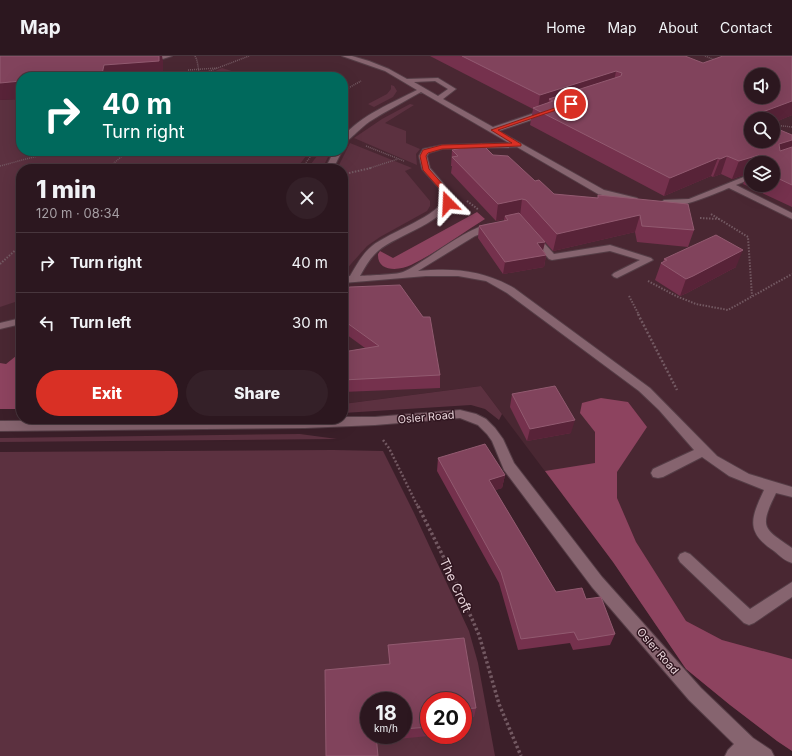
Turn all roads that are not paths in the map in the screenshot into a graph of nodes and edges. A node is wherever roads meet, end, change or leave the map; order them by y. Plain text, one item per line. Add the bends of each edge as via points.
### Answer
1 (169, 56) edge
2 (345, 56) edge
3 (138, 63) edge
4 (404, 81) junction
5 (421, 90) junction
6 (438, 99) junction
7 (556, 109) edge
8 (493, 130) junction
9 (348, 136) edge
10 (519, 145) junction
11 (744, 179) edge
12 (730, 185) junction
13 (644, 202) edge
14 (658, 203) edge
15 (792, 216) edge
16 (498, 225) edge
17 (529, 231) edge
18 (405, 275) junction
19 (617, 275) dead end
20 (354, 278) junction
21 (348, 279) edge
22 (16, 322) edge
23 (0, 326) edge
24 (348, 421) edge
25 (150, 424) edge
26 (0, 426) edge
27 (703, 451) junction
28 (658, 473) dead end
29 (772, 487) junction
30 (792, 492) edge
31 (792, 557) edge
32 (685, 558) dead end
33 (792, 589) edge
34 (747, 744) junction
35 (734, 756) edge
36 (765, 756) edge

1 - 3 street
2 - 4 street via 378,66
4 - 5 street
4 - 6 street via 436,79 453,89
5 - 6 street
5 - 9 street via 358,127
6 - 8 street
7 - 8 street
8 - 10 street
10 - 13 street via 601,192
10 - 20 street via 426,151 423,156 426,170 450,196 448,203 431,218 385,241 374,250
11 - 12 street
12 - 14 street via 690,201
12 - 15 street
16 - 18 street via 472,234
17 - 19 street via 552,257 610,248 648,260
18 - 20 street
18 - 27 street via 436,272 470,275 500,285 649,392
20 - 21 street
22 - 23 street
24 - 34 street, Osler Road via 460,414 482,422 497,439 509,466 597,582 695,694
25 - 26 street, Osler Road
27 - 28 street
27 - 29 street via 744,479
29 - 30 street
29 - 31 street via 760,515 759,529 766,538
32 - 33 street via 749,618
34 - 35 street
34 - 36 street, Osler Road

